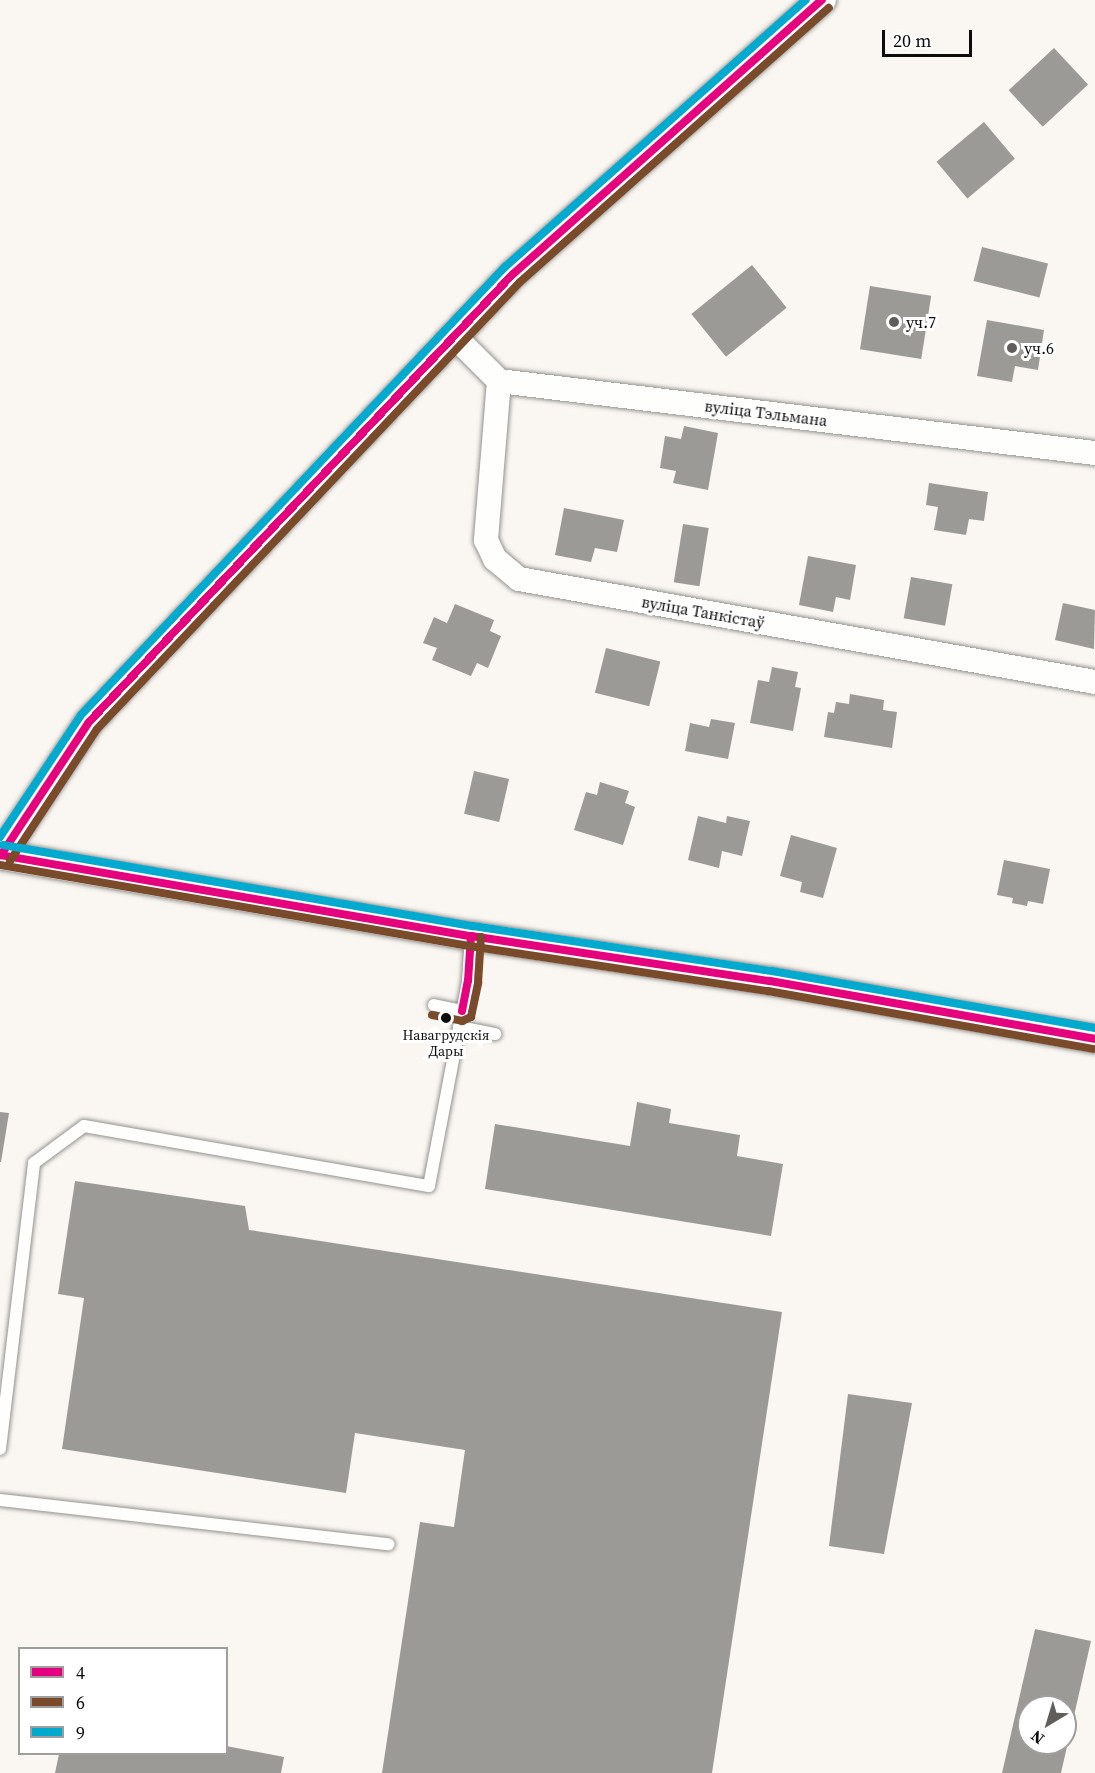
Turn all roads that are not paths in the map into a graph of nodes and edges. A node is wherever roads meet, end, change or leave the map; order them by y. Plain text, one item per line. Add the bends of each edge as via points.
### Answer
1 (822, 0) edge
2 (454, 337) junction
3 (500, 381) junction
4 (1095, 453) edge
5 (1095, 682) edge
6 (1, 855) edge
7 (471, 936) junction
8 (434, 1005) dead end
9 (462, 1011) junction
10 (459, 1027) junction
11 (495, 1034) dead end
12 (1095, 1039) edge
13 (0, 1449) edge
14 (0, 1500) edge
15 (389, 1544) dead end

1 - 2 street via 513,274
2 - 3 street
2 - 6 street via 89,722
3 - 4 street, вуліца Тэльмана
3 - 5 street, вуліца Танкістаў via 486,540 495,559 519,579
6 - 7 street
7 - 9 lane
7 - 12 street via 770,981
8 - 9 lane
9 - 10 lane
10 - 11 lane
10 - 13 lane via 429,1186 84,1126 34,1162
14 - 15 lane

